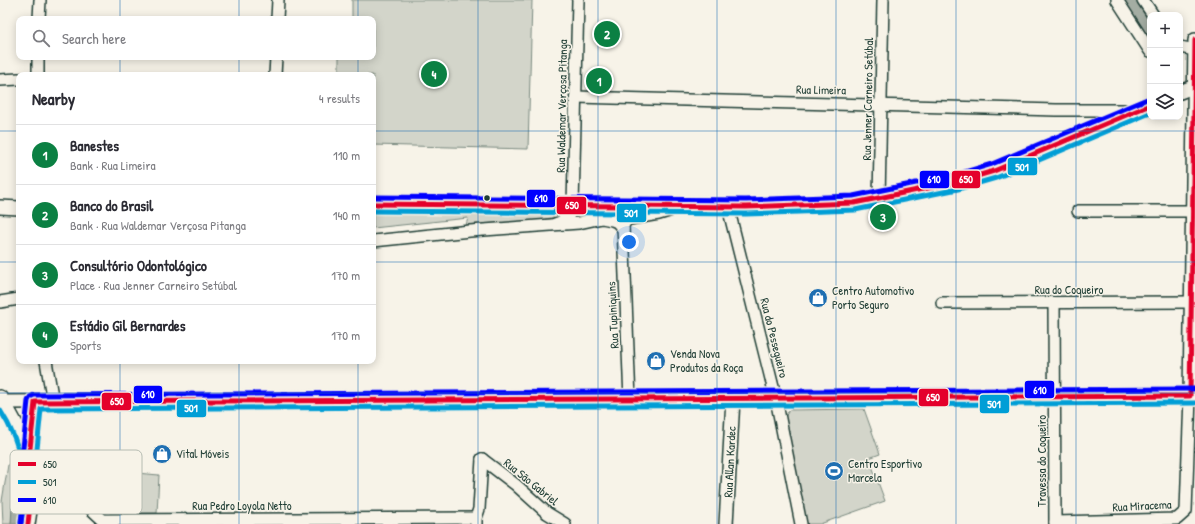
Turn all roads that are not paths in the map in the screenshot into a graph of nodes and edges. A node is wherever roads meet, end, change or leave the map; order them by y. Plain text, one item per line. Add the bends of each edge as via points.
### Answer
1 (40, 0) edge
2 (278, 0) edge
3 (578, 0) edge
4 (882, 0) edge
5 (1117, 0) edge
6 (1143, 0) edge
7 (1151, 12) edge
8 (39, 16) edge
9 (277, 16) edge
10 (1195, 40) edge
11 (1148, 48) edge
12 (1183, 48) edge
13 (1195, 50) edge
14 (38, 60) edge
15 (276, 60) edge
16 (38, 72) edge
17 (275, 72) edge
18 (16, 79) edge
19 (0, 80) edge
20 (1194, 86) edge
21 (1183, 91) edge
22 (576, 97) junction
23 (881, 105) junction
24 (1147, 106) edge
25 (1137, 110) junction
26 (879, 199) junction
27 (376, 204) edge
28 (573, 205) junction
29 (683, 206) junction
30 (0, 207) edge
31 (728, 207) junction
32 (16, 208) edge
33 (1194, 210) edge
34 (1078, 211) dead end
35 (551, 225) junction
36 (623, 229) junction
37 (376, 240) edge
38 (16, 299) edge
39 (0, 302) edge
40 (1193, 302) edge
41 (942, 303) dead end
42 (1054, 303) junction
43 (47, 364) edge
44 (1192, 396) edge
45 (1055, 397) junction
46 (733, 399) junction
47 (776, 399) junction
48 (1, 400) edge
49 (630, 400) junction
50 (34, 402) junction
51 (53, 402) junction
52 (27, 450) edge
53 (31, 450) edge
54 (29, 514) edge
55 (95, 514) edge
56 (476, 521) edge
57 (103, 522) edge
58 (297, 522) edge
59 (1055, 523) edge
60 (28, 524) edge
61 (565, 524) edge
62 (726, 524) edge
63 (801, 524) edge

1 - 8 street
2 - 9 street
3 - 22 street, Rua Waldemar Verçosa Pitanga
4 - 23 street, Rua Jenner Carneiro Setúbal
5 - 11 street
6 - 7 street
10 - 13 main road
12 - 13 street
13 - 20 main road
14 - 16 street
15 - 17 street
18 - 19 street
20 - 21 main road
20 - 33 main road
22 - 23 street, Rua Limeira
22 - 28 street, Rua Waldemar Verçosa Pitanga
23 - 25 street, Rua Limeira
23 - 26 street, Rua Jenner Carneiro Setúbal
24 - 25 main road
25 - 26 main road via 994,171
26 - 31 main road via 837,205
27 - 28 main road
28 - 29 main road
28 - 35 street via 566,219
29 - 31 main road
29 - 36 street via 659,214 629,219 623,224
30 - 32 main road
31 - 47 street, Rua do Pessegueiro
33 - 34 street
33 - 40 main road
35 - 36 street via 607,218 617,222
35 - 37 street
36 - 49 street, Rua Tupiniquins
38 - 39 street
40 - 42 street, Rua do Coqueiro
40 - 44 main road
41 - 42 street, Rua do Coqueiro
42 - 45 street, Travessa do Coqueiro
43 - 51 street
44 - 45 main road
44 - 59 street, Rua Miracema via 1186,511 1177,518
45 - 47 main road
45 - 59 street, Travessa do Coqueiro
46 - 47 main road
46 - 49 main road
46 - 62 main road, Rua Allan Kardec
47 - 63 street, Rua do Pessegueiro
48 - 50 main road
48 - 52 main road via 19,430
49 - 51 main road
50 - 51 main road
50 - 53 main road
54 - 60 main road
55 - 57 street, Rua Pedro Loyola Netto
56 - 58 street, Rua Pedro Loyola Netto
56 - 61 street, Rua São Gabriel via 482,459 547,513
57 - 58 street, Rua Pedro Loyola Netto

